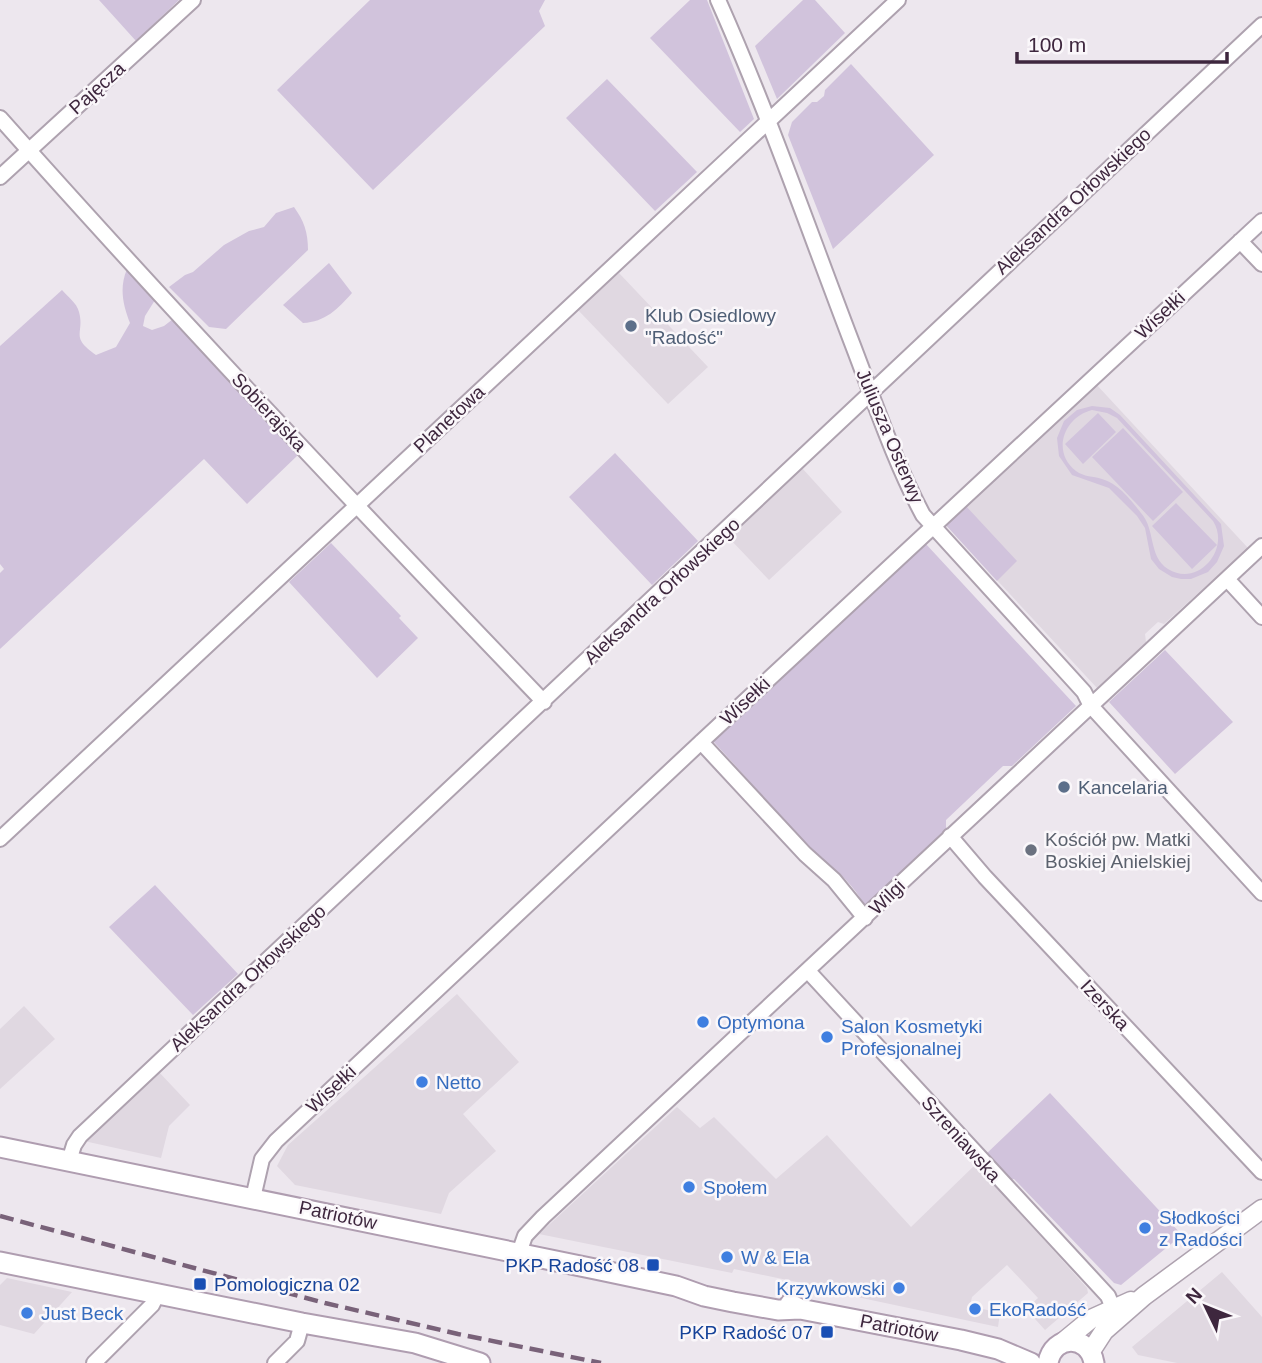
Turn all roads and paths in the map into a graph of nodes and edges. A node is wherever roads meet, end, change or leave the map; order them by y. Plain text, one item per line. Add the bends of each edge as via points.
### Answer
1 (194, 0) edge
2 (718, 0) edge
3 (898, 0) edge
4 (1262, 25) edge
5 (0, 118) edge
6 (768, 122) junction
7 (29, 150) junction
8 (0, 177) edge
9 (1262, 220) edge
10 (1240, 240) junction
11 (1262, 264) edge
12 (871, 392) junction
13 (356, 506) junction
14 (933, 527) junction
15 (1262, 546) edge
16 (1227, 579) junction
17 (1262, 617) edge
18 (544, 702) junction
19 (1091, 706) junction
20 (701, 741) junction
21 (950, 836) junction
22 (0, 839) edge
23 (1262, 893) edge
24 (865, 918) junction
25 (808, 971) junction
26 (0, 1147) edge
27 (69, 1161) junction
28 (1262, 1172) edge
29 (253, 1198) junction
30 (1262, 1209) edge
31 (519, 1253) junction
32 (4, 1268) edge
33 (158, 1293) junction
34 (1144, 1296) junction
35 (1113, 1308) junction
36 (302, 1323) junction
37 (998, 1349) junction
38 (1055, 1351) edge
39 (448, 1358) edge
40 (1093, 1360) edge
41 (94, 1363) edge
42 (275, 1363) edge
43 (480, 1363) edge
44 (1031, 1363) edge

1 - 7 street, Pajęcza
2 - 6 street, Juliusza Osterwy
3 - 6 street, Planetowa
4 - 12 street, Aleksandra Orłowskiego
5 - 7 street, Sobierajska
6 - 12 street, Juliusza Osterwy
6 - 13 street, Planetowa
7 - 8 street, Pajęcza
7 - 13 street, Sobierajska
9 - 10 street, Wisełki
10 - 11 street
10 - 14 street, Wisełki
12 - 14 street, Juliusza Osterwy via 913,497
12 - 18 street, Aleksandra Orłowskiego
13 - 18 street, Sobierajska
13 - 22 street, Planetowa
14 - 19 street, Juliusza Osterwy via 1084,692
14 - 20 street, Wisełki
15 - 16 street, Wilgi
16 - 17 street
16 - 19 street, Wilgi
18 - 27 street, Aleksandra Orłowskiego via 80,1136
19 - 21 street, Wilgi
19 - 23 street, Juliusza Osterwy
20 - 24 street
20 - 29 street, Wisełki via 267,1152
21 - 24 street, Wilgi
21 - 28 street, Izerska
24 - 25 street, Wilgi
25 - 31 street, Wilgi via 543,1217 526,1236
25 - 35 street, Szreniawska via 1108,1296
26 - 27 main road, Patriotów
27 - 29 main road, Patriotów
29 - 31 main road, Patriotów
30 - 34 street
31 - 37 main road, Patriotów via 676,1286 722,1287 800,1309
32 - 33 main road
33 - 36 main road
33 - 41 street via 152,1305
34 - 35 street
34 - 40 street via 1104,1331
35 - 38 street via 1091,1319
36 - 39 main road via 415,1343
36 - 42 street via 297,1340
37 - 38 main road, Patriotów
37 - 44 main road, Patriotów
38 - 40 main road, Patriotów via 1077,1341
39 - 43 main road

